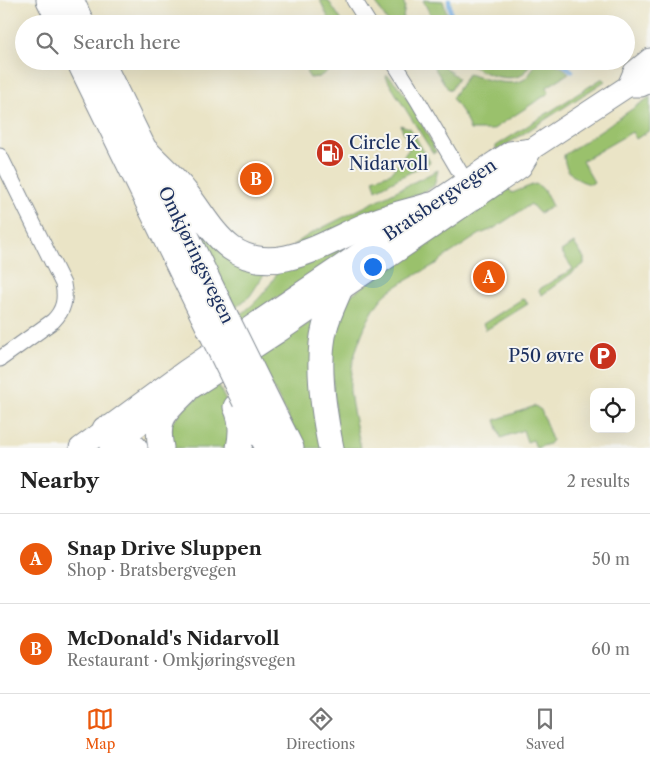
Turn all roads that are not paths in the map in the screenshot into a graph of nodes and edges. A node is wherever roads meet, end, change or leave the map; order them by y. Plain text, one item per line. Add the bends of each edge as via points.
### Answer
1 (49, 0) edge
2 (71, 0) edge
3 (354, 0) edge
4 (56, 15) edge
5 (78, 15) edge
6 (363, 15) edge
7 (650, 59) edge
8 (84, 70) edge
9 (106, 70) edge
10 (398, 70) edge
11 (650, 82) edge
12 (628, 86) junction
13 (146, 151) junction
14 (0, 156) edge
15 (470, 190) junction
16 (431, 205) junction
17 (339, 291) junction
18 (211, 309) junction
19 (0, 359) edge
20 (185, 392) junction
21 (248, 399) junction
22 (116, 443) edge
23 (80, 448) edge
24 (161, 448) edge
25 (239, 448) edge
26 (268, 448) edge
27 (291, 448) edge
28 (331, 448) edge

1 - 4 highway
2 - 5 highway
3 - 6 street
7 - 12 main road, Bratsbergvegen via 634,72
8 - 18 highway, Omkjøringsvegen
9 - 13 highway, Omkjøringsvegen
10 - 15 street
11 - 12 main road, Bratsbergvegen via 642,86
12 - 15 main road, Bratsbergvegen via 532,149 521,168
13 - 16 highway via 185,191 230,248 244,256 268,261 302,254 374,222
13 - 18 highway, Omkjøringsvegen
14 - 19 street via 63,284 65,296 60,314 53,321
15 - 16 main road, Bratsbergvegen
15 - 17 main road, Bratsbergvegen
16 - 22 main road, Bratsbergvegen via 185,371
17 - 20 main road, Bratsbergvegen
17 - 28 highway via 327,319 322,354 323,392
18 - 21 highway, Omkjøringsvegen, bridge
18 - 21 highway, Omkjøringsvegen, bridge via 223,356
20 - 22 main road, Bratsbergvegen
20 - 24 highway via 161,420
21 - 25 highway via 241,423
21 - 26 highway, Omkjøringsvegen
21 - 27 highway, Omkjøringsvegen
22 - 23 main road, Bratsbergvegen

